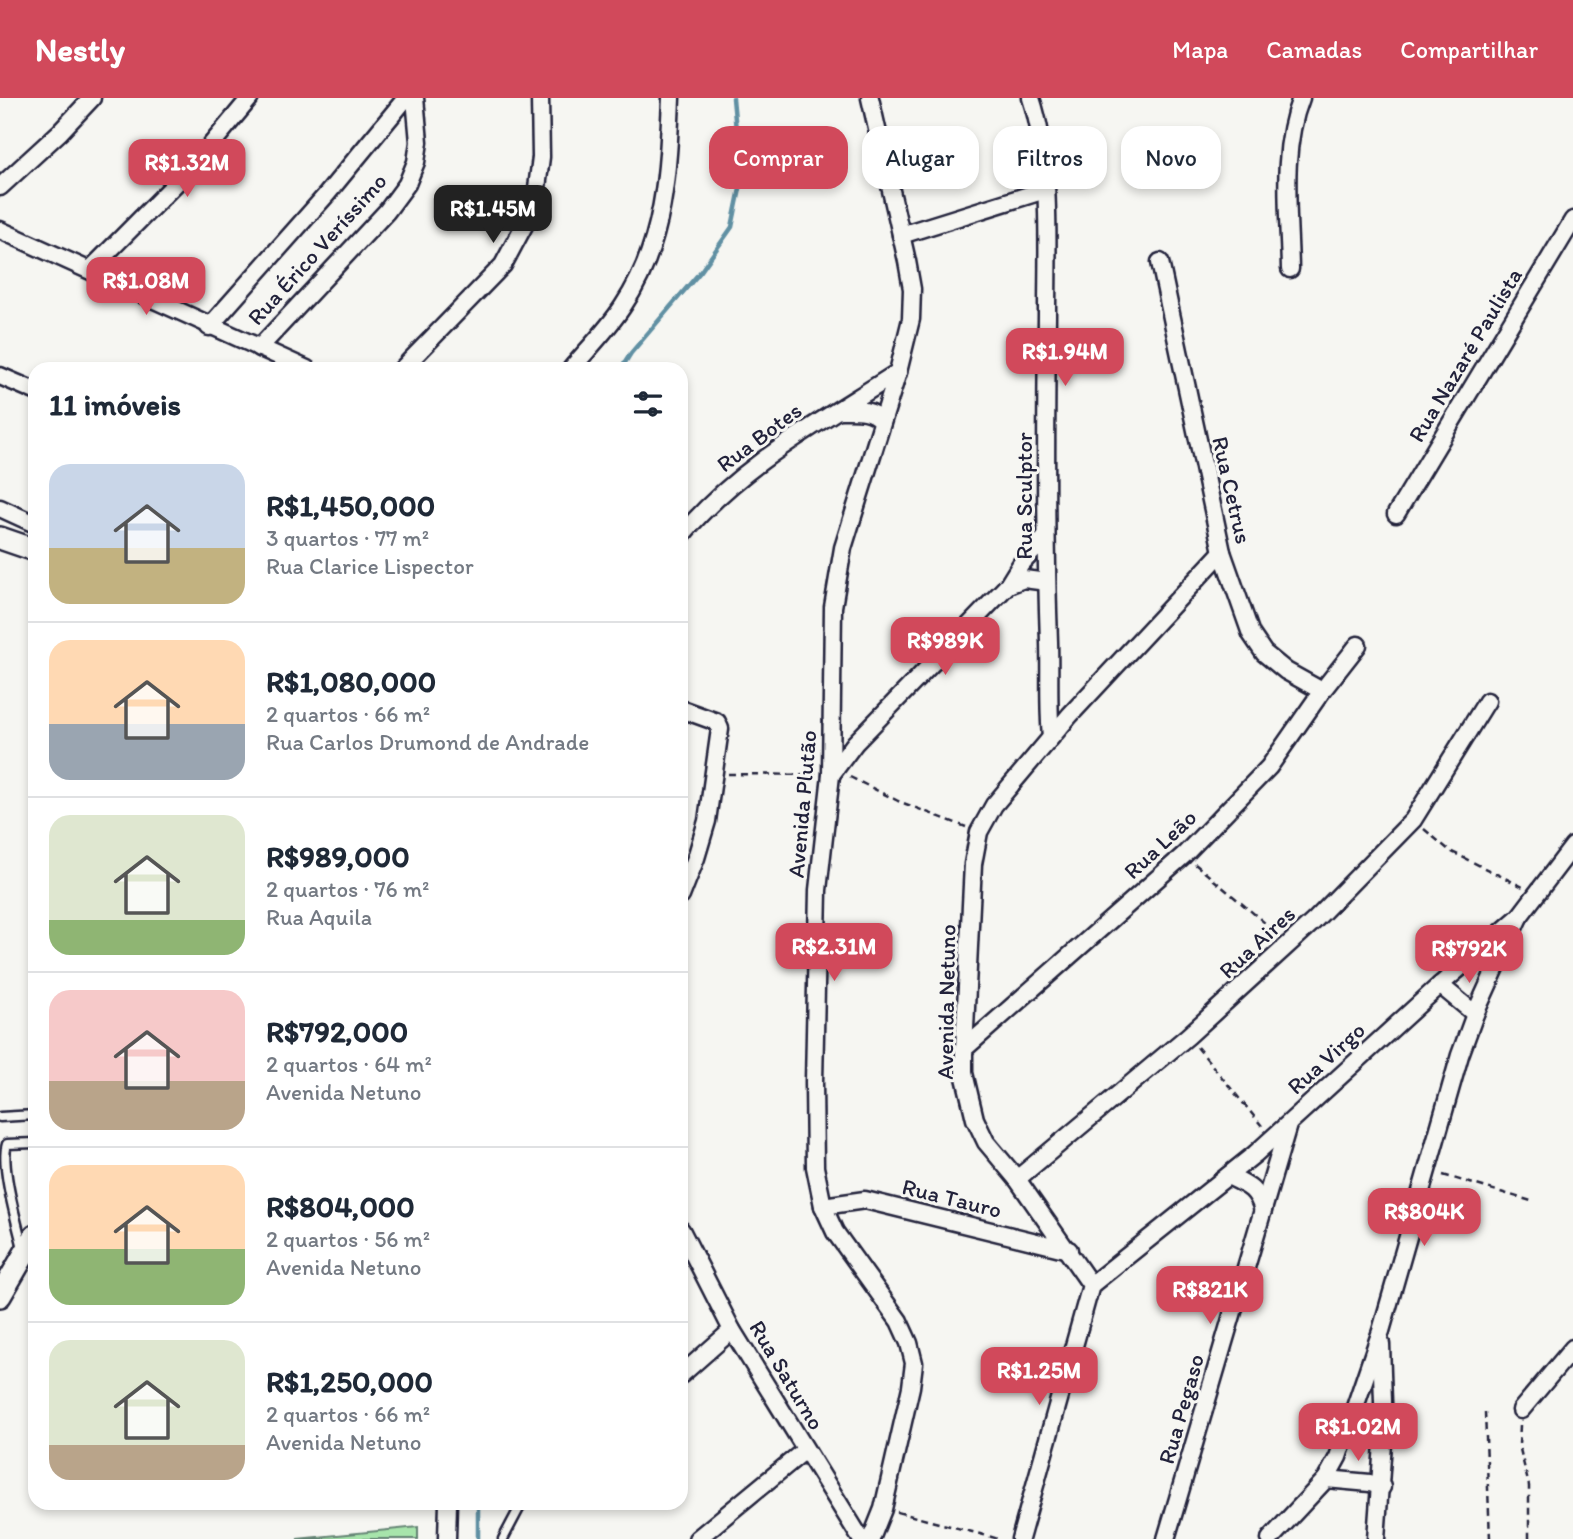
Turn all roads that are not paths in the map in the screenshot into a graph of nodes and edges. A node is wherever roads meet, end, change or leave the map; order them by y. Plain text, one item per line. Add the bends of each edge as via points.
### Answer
1 (92, 98) edge
2 (250, 98) edge
3 (406, 98) edge
4 (415, 98) edge
5 (540, 98) edge
6 (671, 98) edge
7 (870, 98) edge
8 (1031, 98) edge
9 (1301, 98) edge
10 (0, 187) edge
11 (1045, 190) junction
12 (1573, 220) edge
13 (0, 230) edge
14 (901, 235) junction
15 (1160, 262) dead end
16 (1290, 269) dead end
17 (90, 270) junction
18 (209, 327) junction
19 (258, 348) junction
20 (291, 362) edge
21 (409, 362) edge
22 (577, 362) edge
23 (898, 372) junction
24 (0, 376) edge
25 (28, 388) edge
26 (839, 410) junction
27 (882, 421) junction
28 (0, 508) edge
29 (1396, 514) dead end
30 (28, 521) edge
31 (688, 529) edge
32 (1046, 537) junction
33 (0, 538) edge
34 (28, 548) edge
35 (1222, 552) junction
36 (1047, 582) junction
37 (1009, 585) junction
38 (1358, 645) dead end
39 (1051, 686) junction
40 (1322, 691) junction
41 (1486, 701) dead end
42 (688, 712) edge
43 (1070, 715) junction
44 (832, 731) junction
45 (863, 735) junction
46 (1051, 737) junction
47 (831, 775) junction
48 (1573, 846) edge
49 (688, 878) edge
50 (1519, 917) junction
51 (1440, 985) junction
52 (1475, 1014) junction
53 (964, 1049) junction
54 (28, 1115) edge
55 (0, 1117) edge
56 (1289, 1122) junction
57 (28, 1143) edge
58 (1228, 1176) junction
59 (1017, 1178) junction
60 (823, 1206) junction
61 (1263, 1211) junction
62 (28, 1239) edge
63 (688, 1244) edge
64 (28, 1248) edge
65 (1069, 1250) junction
66 (1091, 1285) junction
67 (0, 1296) edge
68 (732, 1330) junction
69 (1381, 1331) junction
70 (1573, 1348) edge
71 (688, 1369) edge
72 (1521, 1410) road end
73 (805, 1450) junction
74 (1326, 1479) junction
75 (1382, 1487) junction
76 (448, 1510) edge
77 (518, 1510) edge
78 (447, 1539) edge
79 (503, 1539) edge
80 (697, 1539) edge
81 (861, 1539) edge
82 (871, 1539) edge
83 (1020, 1539) edge
84 (1166, 1539) edge
85 (1270, 1539) edge
86 (1376, 1539) edge

1 - 10 street
2 - 17 street via 196,163
3 - 18 street
4 - 19 street, Rua Érico Veríssimo via 419,142 407,184
5 - 21 street via 541,157 527,220 503,265
6 - 22 street via 662,212 646,265 623,307
7 - 14 street, Avenida Plutão
8 - 11 street, Rua Sculptor
9 - 16 street via 1288,165
11 - 14 street
11 - 32 street, Rua Sculptor
12 - 29 street, Rua Nazaré Paulista
13 - 17 street
14 - 23 street, Avenida Plutão via 912,289 911,319
15 - 35 street, Rua Cetrus
17 - 18 street
18 - 19 street
19 - 20 street
23 - 26 street, Rua Botes
23 - 27 street, Avenida Plutão
24 - 25 street
26 - 27 street, Rua Botes via 868,411
26 - 31 street, Rua Botes via 762,461
27 - 44 street, Avenida Plutão via 835,583
28 - 30 street
32 - 36 street, Rua Sculptor
32 - 37 street
33 - 34 main road
35 - 40 street, Rua Cetrus via 1251,634 1264,653
35 - 43 street, Avenida Netuno
36 - 37 street via 1024,579
36 - 39 street, Rua Sculptor
37 - 45 street
38 - 40 street, Rua Leão
39 - 43 street
39 - 46 street, Rua Sculptor
40 - 53 street, Rua Leão via 1269,767 1184,855
41 - 59 street, Rua Aires via 1413,820 1290,943 1188,1036
42 - 49 street via 717,722 720,729 707,821
43 - 46 street, Avenida Netuno
44 - 45 street
44 - 47 street, Avenida Plutão
45 - 47 street
46 - 53 street, Avenida Netuno via 994,805 979,832 973,864
47 - 60 street, Avenida Plutão via 818,890 814,1069 815,1167
48 - 50 street, Rua Virgo
50 - 51 street, Rua Virgo
50 - 52 street
51 - 52 street
51 - 56 street, Rua Virgo
52 - 69 street
53 - 59 street, Avenida Netuno via 964,1073 975,1119 986,1142
54 - 55 lane
56 - 58 street, Rua Virgo
56 - 61 street, Rua Pegaso
57 - 62 lane via 7,1144 3,1152 4,1169
58 - 61 street via 1252,1187
58 - 66 street, Rua Virgo
59 - 65 street, Avenida Netuno
60 - 65 street, Rua Tauro via 865,1200
60 - 82 street, Avenida Plutão via 835,1232 899,1321 914,1363 883,1508
61 - 84 street, Rua Pegaso
63 - 68 street, Rua Saturno
64 - 67 main road
65 - 66 street, Avenida Netuno
66 - 83 street
68 - 71 street
68 - 73 street, Rua Saturno
69 - 74 street via 1346,1436
69 - 75 street
70 - 72 street
73 - 80 street
73 - 81 street, Rua Saturno
74 - 75 street
74 - 85 street
75 - 86 street
76 - 78 street
77 - 79 lane

